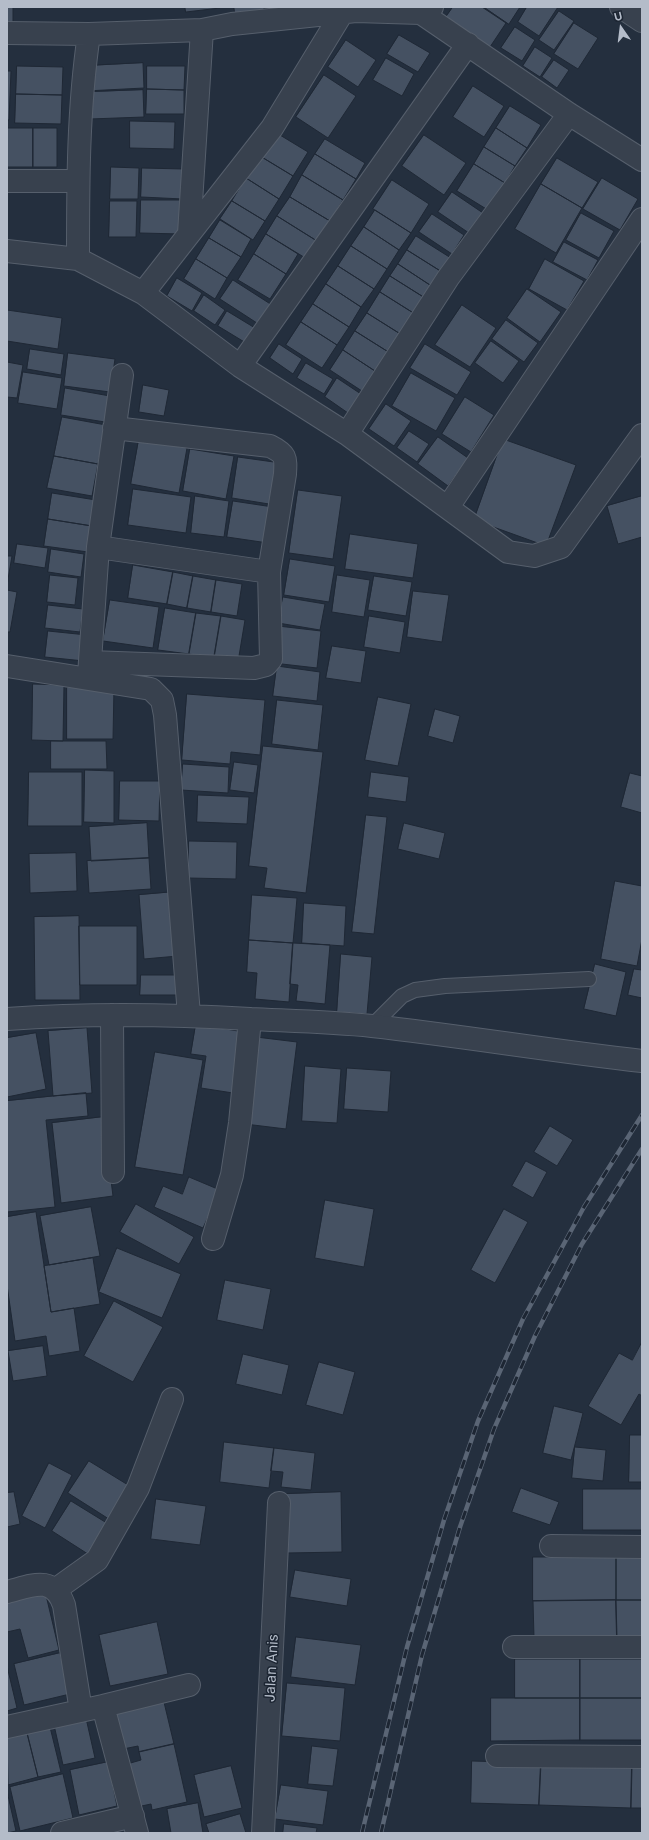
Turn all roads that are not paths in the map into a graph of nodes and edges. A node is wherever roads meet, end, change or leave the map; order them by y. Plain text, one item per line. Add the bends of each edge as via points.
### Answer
1 (621, 7) edge
2 (351, 10) edge
3 (427, 10) edge
4 (231, 16) edge
5 (642, 21) edge
6 (202, 30) junction
7 (7, 33) edge
8 (89, 34) junction
9 (468, 44) junction
10 (569, 114) junction
11 (642, 160) edge
12 (7, 181) edge
13 (78, 181) junction
14 (642, 219) edge
15 (189, 234) junction
16 (7, 251) edge
17 (78, 259) junction
18 (143, 293) junction
19 (240, 366) junction
20 (122, 375) dead end
21 (114, 428) junction
22 (347, 434) junction
23 (638, 444) edge
24 (448, 508) junction
25 (98, 547) junction
26 (268, 572) junction
27 (7, 666) edge
28 (90, 670) junction
29 (589, 979) dead end
30 (112, 1015) junction
31 (189, 1016) junction
32 (250, 1018) junction
33 (7, 1020) edge
34 (372, 1026) junction
35 (642, 1061) edge
36 (113, 1172) dead end
37 (213, 1239) dead end
38 (172, 1399) dead end
39 (279, 1503) dead end
40 (551, 1546) dead end
41 (642, 1547) edge
42 (55, 1590) junction
43 (7, 1592) edge
44 (514, 1647) dead end
45 (642, 1648) edge
46 (189, 1685) dead end
47 (103, 1706) junction
48 (81, 1710) junction
49 (7, 1727) edge
50 (496, 1756) dead end
51 (642, 1757) edge
52 (135, 1824) edge
53 (62, 1833) edge
54 (263, 1833) edge

1 - 5 street
2 - 3 street
2 - 4 street
2 - 15 street via 272,128
3 - 9 street
4 - 6 street
6 - 8 street
6 - 15 street
7 - 8 street
8 - 13 street via 81,107
9 - 10 street
9 - 19 street
10 - 11 street
10 - 22 street via 448,278
12 - 13 street
13 - 17 street
14 - 24 street
15 - 18 street
16 - 17 street
17 - 18 street
18 - 19 street
19 - 22 street
20 - 21 street
21 - 25 street
21 - 26 street via 270,446 281,451 286,460 286,474
22 - 24 street
23 - 24 street via 561,547 534,556 508,552
25 - 26 street
25 - 28 street
26 - 28 street via 271,659 266,665 254,668
27 - 28 street
28 - 31 street via 151,689 162,700
29 - 34 lane via 445,986 415,990 402,996
30 - 31 street
30 - 33 street
30 - 36 street
31 - 32 street
32 - 34 street
32 - 37 street via 240,1123 232,1175
34 - 35 street
38 - 42 street via 138,1488 97,1560
39 - 54 street, Jalan Anis
40 - 41 street
42 - 43 street via 40,1584
42 - 48 street via 64,1605
44 - 45 street
46 - 47 street
47 - 48 street
47 - 52 street
48 - 49 street
50 - 51 street
52 - 53 street

